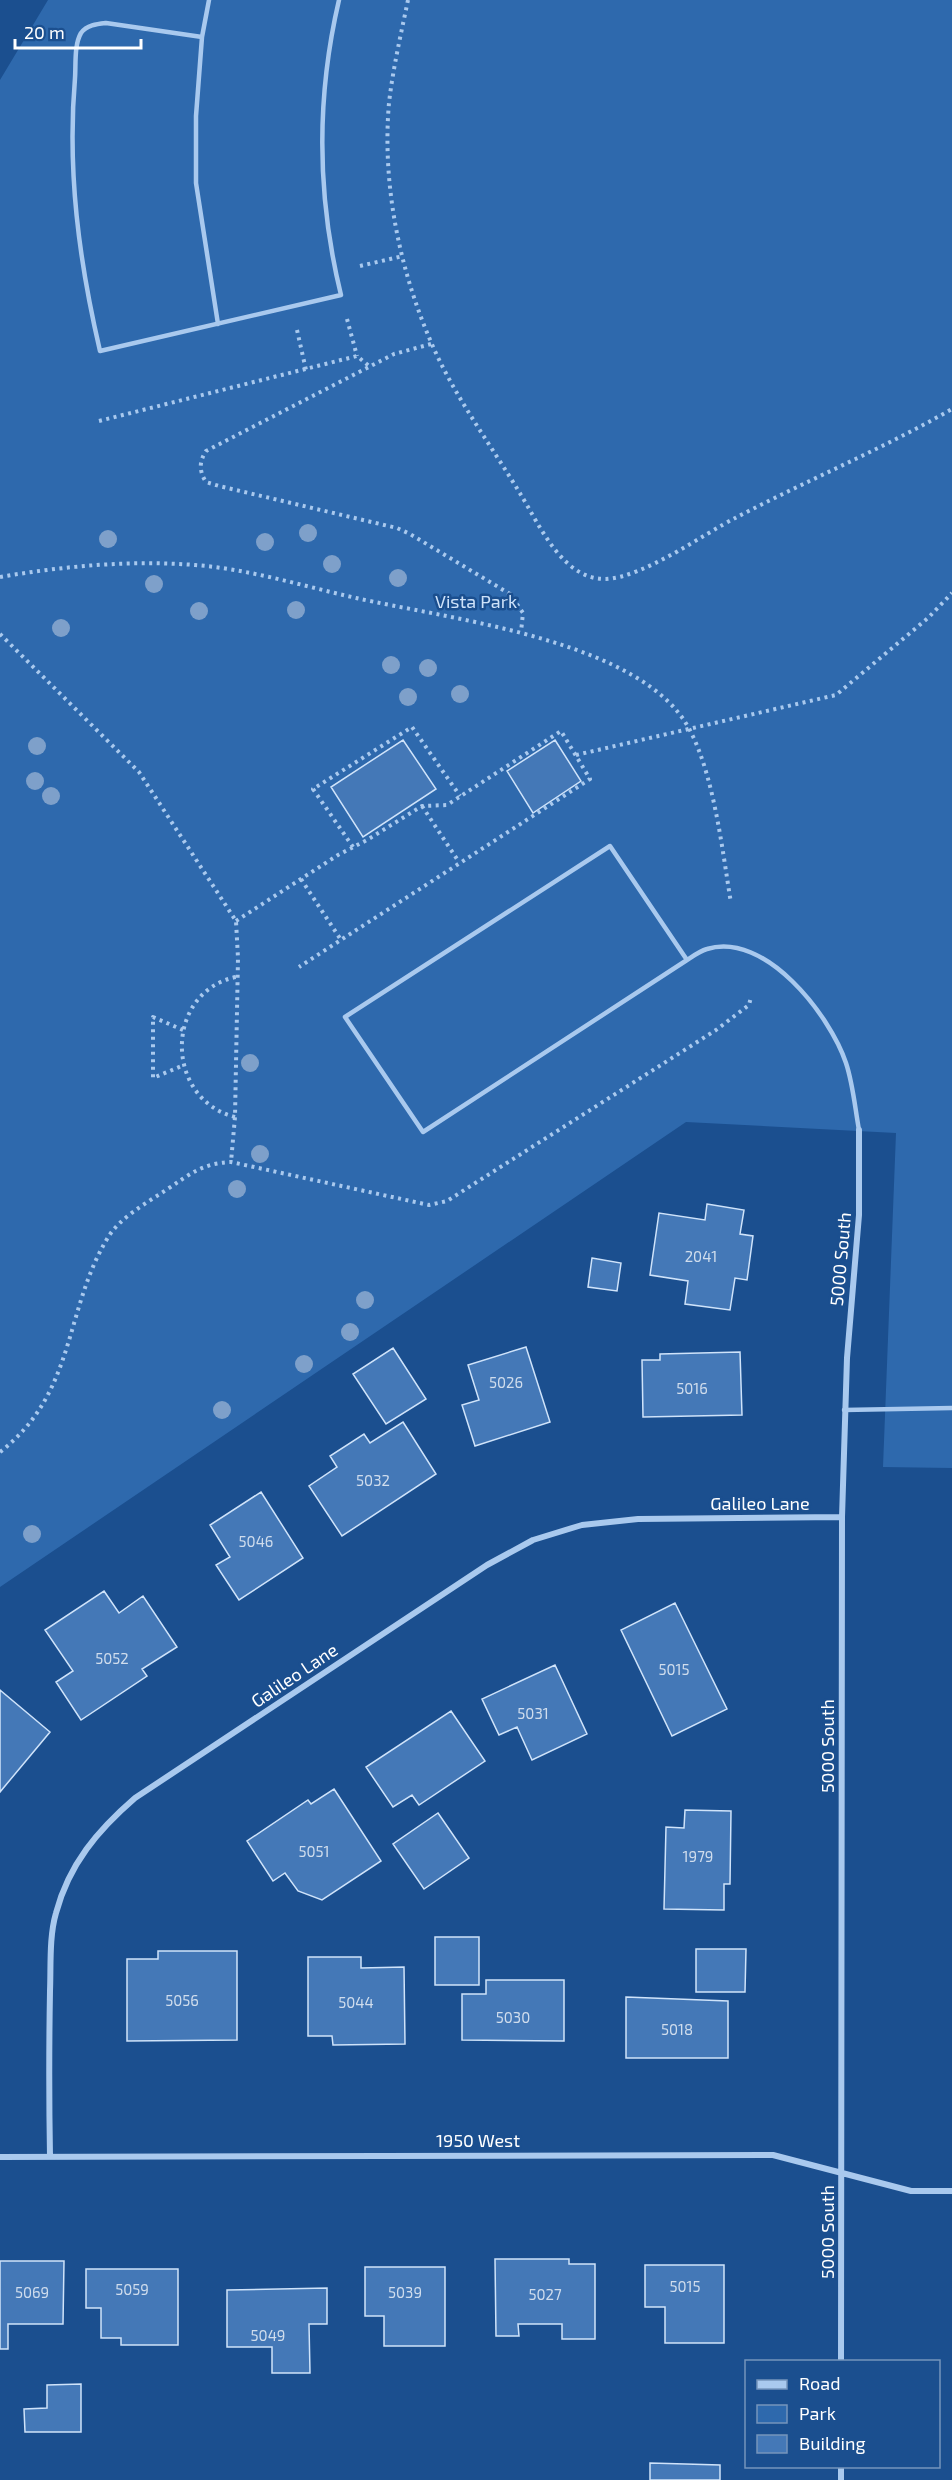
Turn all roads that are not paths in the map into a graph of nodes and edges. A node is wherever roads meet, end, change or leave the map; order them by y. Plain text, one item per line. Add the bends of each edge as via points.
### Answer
1 (209, 0) edge
2 (339, 0) edge
3 (202, 37) junction
4 (218, 324) junction
5 (687, 960) junction
6 (859, 1130) joint
7 (952, 1408) edge
8 (844, 1410) junction
9 (842, 1517) junction
10 (50, 2156) junction
11 (0, 2157) edge
12 (842, 2171) junction
13 (952, 2191) edge
14 (841, 2360) edge

1 - 3 lane
2 - 4 lane via 323,99 321,167 341,295
3 - 4 lane via 196,183
3 - 4 lane via 106,23 82,31 73,95 73,164 80,249 100,351
5 - 5 lane via 423,1132 345,1017 610,846
5 - 6 lane via 707,949 741,950 781,970 802,988 824,1019 845,1061
6 - 8 street, 5000 South via 859,1215
7 - 8 lane
8 - 9 street, 5000 South
9 - 10 street, Galileo Lane via 638,1519 582,1525 534,1540 487,1565 135,1798 103,1826 75,1865 55,1915
9 - 12 street, 5000 South
10 - 11 street, 1950 West
10 - 12 street, 1950 West via 773,2155
12 - 13 street, 1950 West via 911,2191
12 - 14 street, 5000 South

